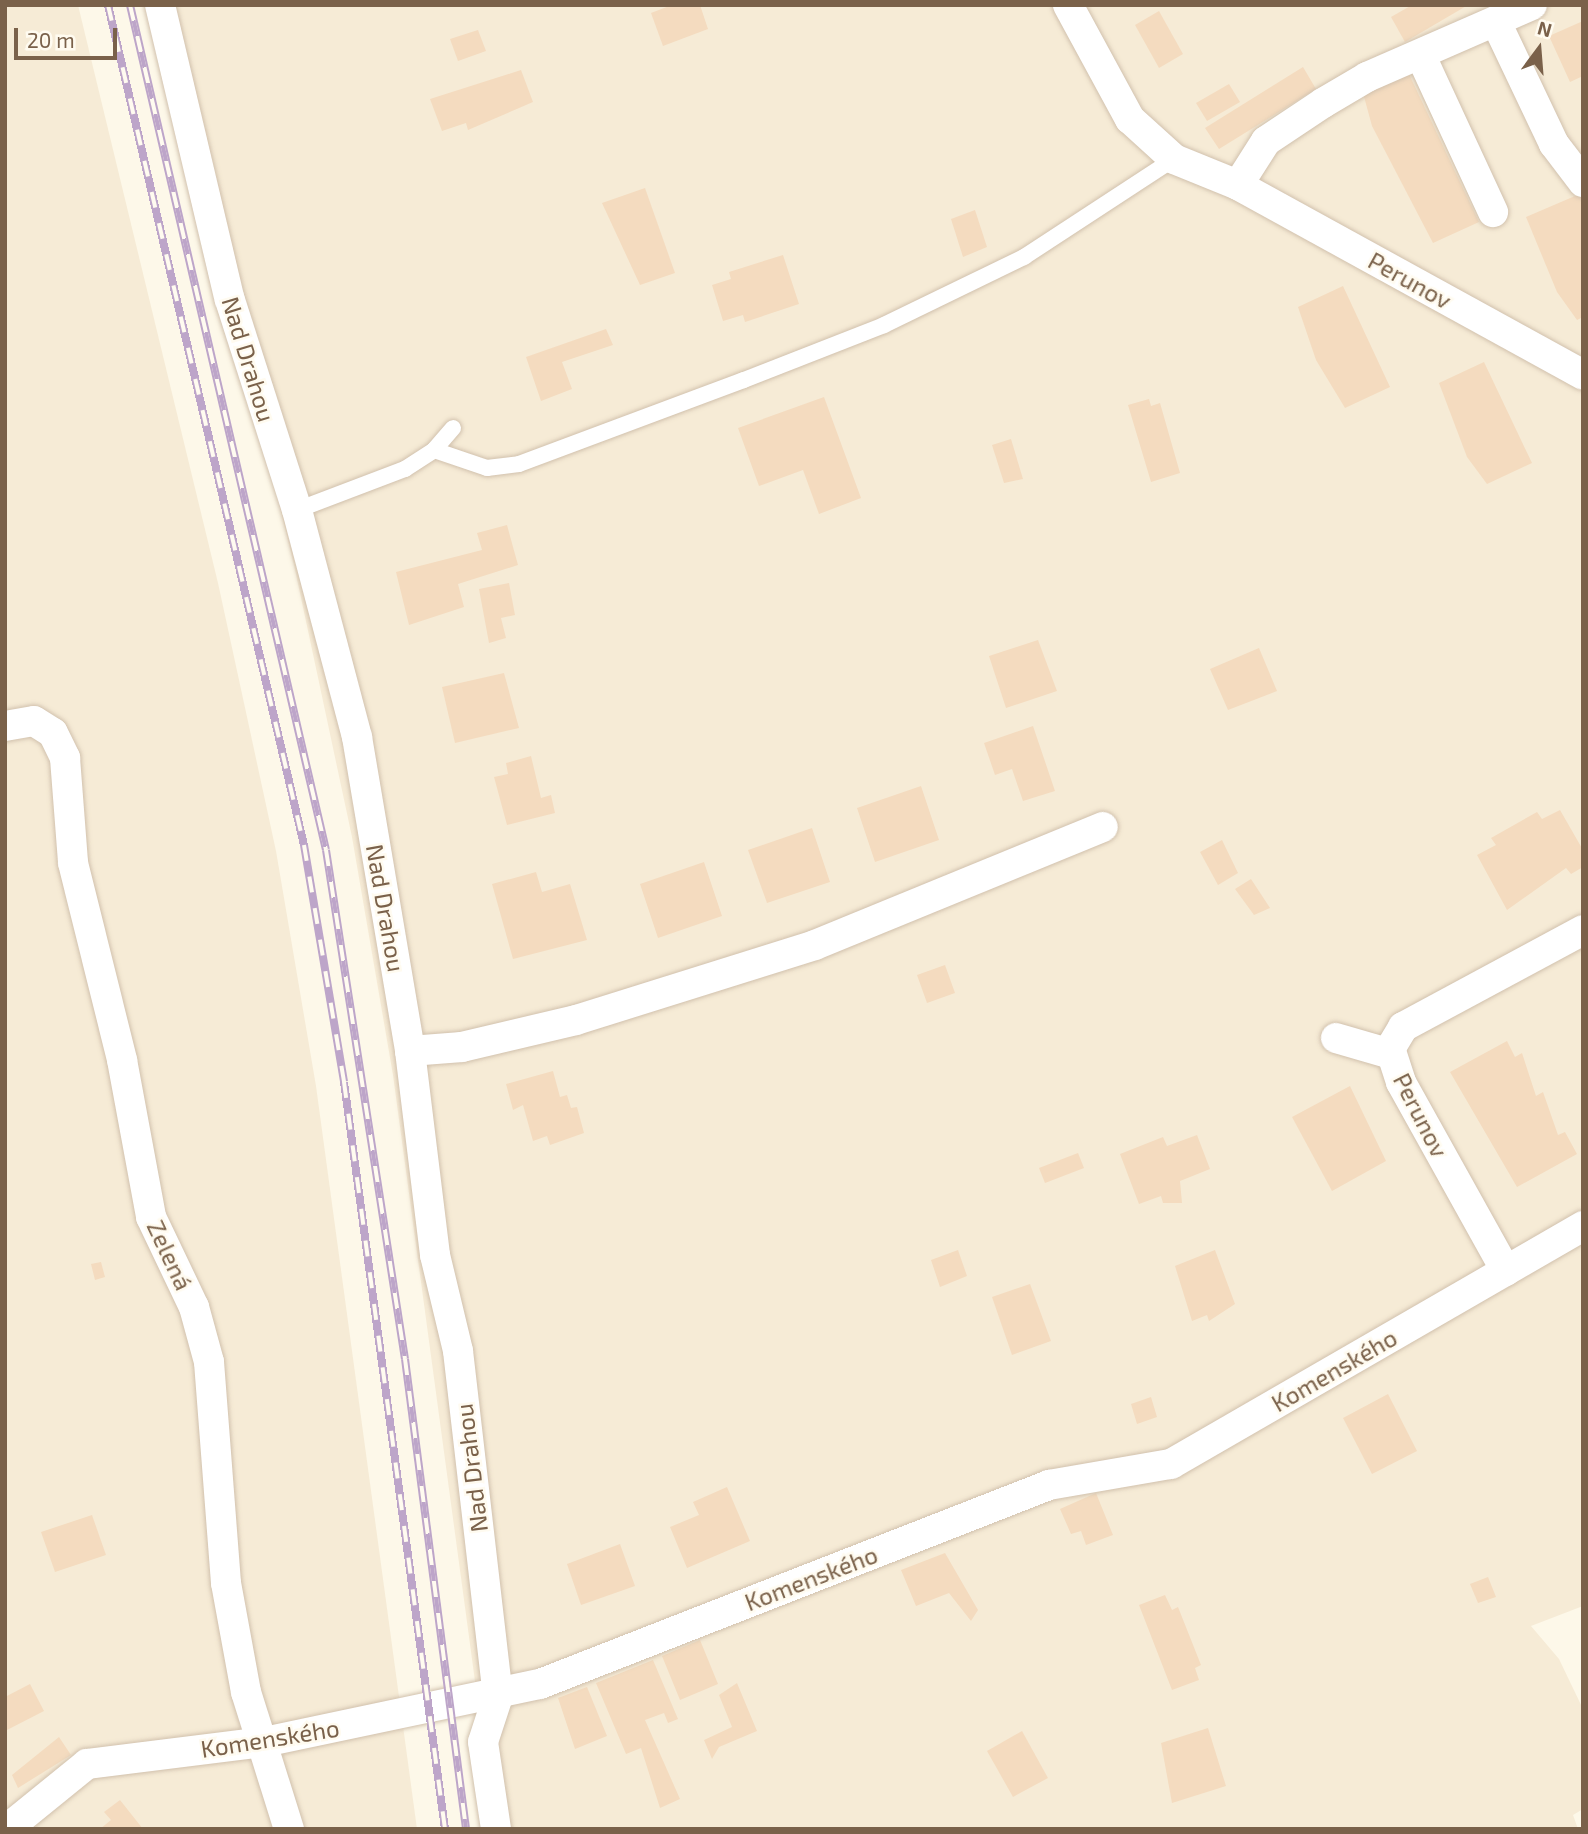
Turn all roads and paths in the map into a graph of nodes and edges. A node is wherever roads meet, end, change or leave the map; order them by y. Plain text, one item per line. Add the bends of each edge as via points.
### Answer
1 (160, 5) edge
2 (1068, 5) edge
3 (1532, 5) edge
4 (1497, 24) junction
5 (1421, 56) junction
6 (1174, 159) junction
7 (1583, 182) edge
8 (1238, 185) junction
9 (1493, 212) dead end
10 (1583, 375) edge
11 (453, 428) dead end
12 (434, 450) junction
13 (298, 510) junction
14 (5, 726) edge
15 (1103, 827) dead end
16 (1583, 930) edge
17 (1336, 1038) dead end
18 (410, 1051) junction
19 (1391, 1054) junction
20 (1583, 1226) edge
21 (1506, 1270) junction
22 (498, 1696) junction
23 (264, 1742) junction
24 (7, 1829) edge
25 (289, 1829) edge
26 (496, 1829) edge

1 - 13 street, Nad Drahou via 230,300
2 - 6 street, Perunov via 1130,119
3 - 4 street
4 - 5 street
4 - 7 street via 1554,144
5 - 8 street via 1367,77 1287,125 1250,160
5 - 9 street
6 - 8 street, Perunov
6 - 12 lane via 1024,257 884,325 519,464 487,468
8 - 10 street, Perunov
11 - 12 lane
12 - 13 lane via 368,486
13 - 18 street, Nad Drahou via 357,737
14 - 23 street, Zelená via 34,721 53,733 65,758 73,863 122,1060 151,1217 194,1307 209,1362 226,1583 246,1692
15 - 18 street via 815,945 576,1020 463,1047
16 - 19 street, Perunov via 1403,1027
17 - 19 street
18 - 22 street, Nad Drahou via 435,1255 458,1352
19 - 21 street, Perunov
20 - 21 street, Komenského
21 - 22 street, Komenského via 1171,1464 1049,1485
22 - 23 street, Komenského
22 - 26 street, Nad Drahou via 483,1742
23 - 24 street, Komenského via 86,1764
23 - 25 street, Zelená

